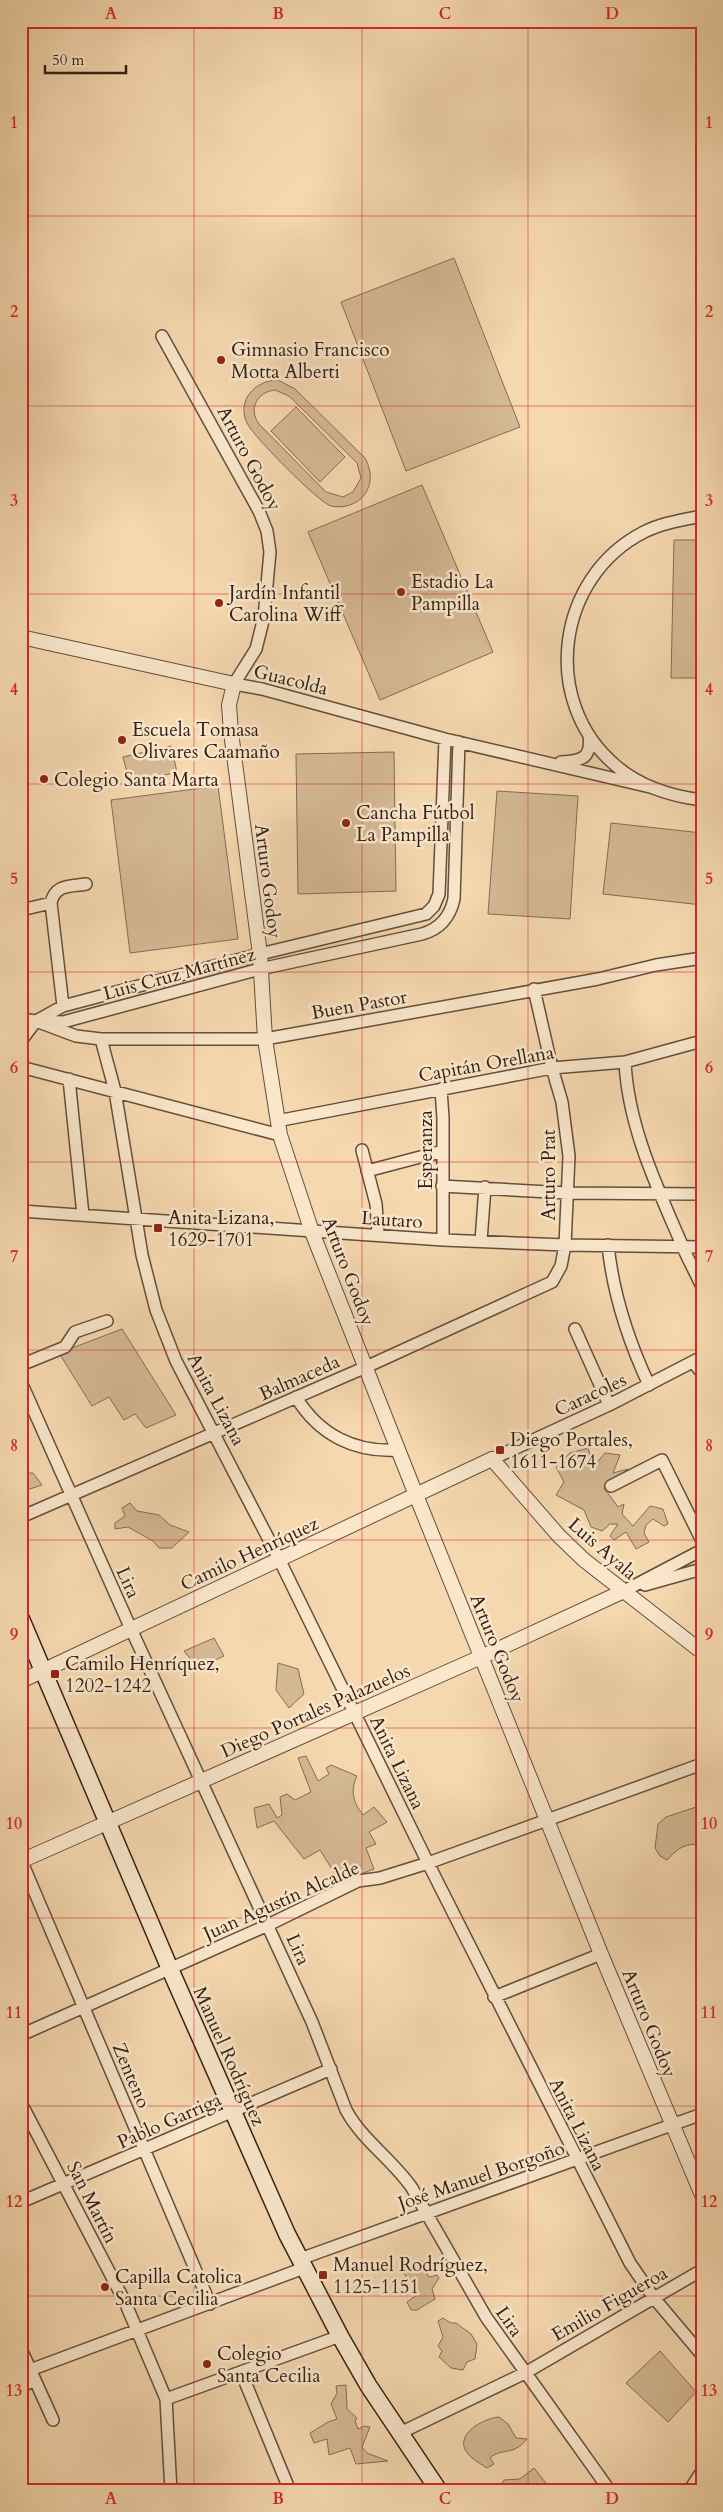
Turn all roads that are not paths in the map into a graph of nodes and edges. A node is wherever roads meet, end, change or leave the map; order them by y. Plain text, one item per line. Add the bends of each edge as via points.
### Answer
1 (162, 336) dead end
2 (702, 516) edge
3 (21, 636) edge
4 (234, 684) junction
5 (589, 735) junction
6 (445, 739) junction
7 (459, 742) junction
8 (550, 763) junction
9 (650, 787) junction
10 (702, 800) edge
11 (86, 884) dead end
12 (51, 903) junction
13 (21, 910) edge
14 (260, 954) junction
15 (702, 958) edge
16 (260, 969) junction
17 (534, 989) junction
18 (63, 1006) junction
19 (21, 1019) edge
20 (36, 1020) junction
21 (101, 1039) junction
22 (265, 1039) junction
23 (21, 1041) edge
24 (702, 1042) edge
25 (625, 1062) junction
26 (21, 1067) edge
27 (552, 1068) junction
28 (69, 1079) junction
29 (441, 1089) junction
30 (115, 1091) junction
31 (277, 1121) junction
32 (280, 1135) junction
33 (362, 1150) dead end
34 (443, 1151) junction
35 (367, 1171) junction
36 (442, 1186) junction
37 (485, 1187) junction
38 (567, 1193) junction
39 (702, 1194) edge
40 (661, 1195) junction
41 (21, 1211) edge
42 (84, 1215) junction
43 (135, 1220) junction
44 (312, 1232) junction
45 (378, 1234) junction
46 (442, 1240) junction
47 (481, 1242) junction
48 (565, 1245) junction
49 (608, 1245) junction
50 (682, 1246) junction
51 (702, 1247) edge
52 (702, 1287) edge
53 (107, 1321) dead end
54 (575, 1329) dead end
55 (697, 1359) edge
56 (21, 1365) edge
57 (366, 1366) junction
58 (702, 1373) edge
59 (21, 1382) edge
60 (649, 1385) junction
61 (296, 1397) junction
62 (609, 1405) junction
63 (215, 1433) junction
64 (399, 1450) junction
65 (492, 1459) junction
66 (611, 1486) dead end
67 (72, 1495) junction
68 (416, 1495) junction
69 (21, 1517) edge
70 (702, 1541) edge
71 (702, 1550) edge
72 (279, 1559) junction
73 (702, 1569) edge
74 (624, 1591) junction
75 (21, 1618) edge
76 (131, 1629) junction
77 (702, 1652) edge
78 (481, 1657) junction
79 (44, 1670) junction
80 (21, 1681) edge
81 (354, 1713) junction
82 (702, 1764) edge
83 (201, 1781) junction
84 (547, 1820) junction
85 (109, 1822) junction
86 (21, 1860) edge
87 (428, 1863) junction
88 (268, 1925) junction
89 (601, 1954) junction
90 (170, 1969) junction
91 (494, 1997) junction
92 (85, 2006) junction
93 (21, 2035) edge
94 (330, 2069) junction
95 (21, 2103) edge
96 (232, 2111) junction
97 (702, 2114) edge
98 (672, 2125) junction
99 (145, 2150) junction
100 (576, 2160) junction
101 (64, 2184) junction
102 (702, 2195) edge
103 (21, 2202) edge
104 (427, 2212) junction
105 (302, 2264) junction
106 (702, 2270) edge
107 (654, 2298) junction
108 (210, 2304) junction
109 (138, 2330) junction
110 (340, 2336) junction
111 (21, 2349) edge
112 (702, 2355) edge
113 (240, 2372) junction
114 (525, 2373) junction
115 (32, 2375) junction
116 (21, 2386) edge
117 (166, 2399) junction
118 (53, 2420) dead end
119 (400, 2433) junction
120 (702, 2470) edge
121 (170, 2491) edge
122 (290, 2491) edge
123 (439, 2491) edge
124 (610, 2491) edge
125 (689, 2491) edge

1 - 4 street, Arturo Godoy via 267,531 270,569 264,617 256,649
2 - 5 street via 664,524 631,540 599,568 583,592 569,633 566,661 572,700
3 - 4 street, Guacolda
4 - 6 street, Guacolda
4 - 14 street, Arturo Godoy via 230,705 231,732
5 - 8 street, Guacolda via 591,747 582,759
5 - 9 street via 616,766
6 - 7 street, Guacolda
6 - 14 street, Luis Cruz Martínez via 440,894 430,910 416,918
7 - 8 street, Guacolda
7 - 16 street, Luis Cruz Martínez via 454,899 446,919 435,929 422,934
8 - 9 street, Guacolda
9 - 10 street
11 - 12 street via 58,889
12 - 13 street
12 - 18 street
14 - 16 street, Arturo Godoy
14 - 18 street, Luis Cruz Martínez
15 - 17 street, Buen Pastor
16 - 20 street, Luis Cruz Martínez via 63,1022
16 - 22 street, Arturo Godoy
17 - 22 street, Buen Pastor
17 - 27 street, Arturo Prat
18 - 20 street, Luis Cruz Martínez
19 - 20 street, Buen Pastor
20 - 21 street, Buen Pastor via 76,1036
20 - 23 street, Luis Cruz Martínez
21 - 22 street, Buen Pastor
21 - 30 street, Anita Lizana
22 - 31 street, Arturo Godoy
24 - 25 street, Capitán Orellana
25 - 27 street, Capitán Orellana
25 - 40 street via 630,1105
26 - 28 street
27 - 29 street, Capitán Orellana
27 - 38 street, Arturo Prat via 568,1137
28 - 30 street
28 - 42 street
29 - 31 street, Capitán Orellana
29 - 34 street, Esperanza
30 - 32 street
30 - 43 street, Anita Lizana
31 - 32 street, Arturo Godoy
32 - 44 street, Arturo Godoy
33 - 35 street
34 - 35 street
34 - 36 street, Esperanza
35 - 45 street via 376,1204
36 - 37 street
36 - 46 street, Esperanza
37 - 38 street
37 - 47 street
38 - 40 street
38 - 48 street, Arturo Prat
39 - 40 street
40 - 50 street
41 - 42 street, Lautaro
42 - 43 street, Lautaro
43 - 44 street, Lautaro
43 - 63 street, Anita Lizana via 148,1283 166,1336 188,1386
44 - 45 street, Lautaro
44 - 57 street, Arturo Godoy
45 - 46 street, Lautaro
46 - 47 street, Lautaro
47 - 48 street, Lautaro
48 - 49 street, Lautaro
48 - 57 street, Balmaceda via 559,1272 547,1285
49 - 50 street, Lautaro
49 - 60 street via 622,1317
50 - 51 street, Lautaro
50 - 52 street
53 - 56 street via 75,1332 65,1347
54 - 62 street
55 - 58 street
55 - 60 street, Caracoles
57 - 61 street, Balmaceda
57 - 64 street, Arturo Godoy
59 - 67 street, Lira
60 - 62 street, Caracoles
61 - 63 street, Balmaceda
61 - 64 street via 312,1420 334,1437 358,1447
62 - 65 street, Caracoles
63 - 67 street, Balmaceda
63 - 72 street, Anita Lizana
64 - 68 street, Arturo Godoy
65 - 68 street, Camilo Henríquez
65 - 74 street, Luis Ayala via 559,1536
66 - 70 street via 662,1460
67 - 69 street, Balmaceda
67 - 76 street, Lira
68 - 72 street, Camilo Henríquez
68 - 78 street, Arturo Godoy
71 - 74 street, Diego Portales Palazuelos
72 - 76 street, Camilo Henríquez
72 - 81 street, Anita Lizana
73 - 74 street, Diego Portales Palazuelos
74 - 77 street, Luis Ayala
74 - 78 street, Diego Portales Palazuelos
75 - 79 main road, Manuel Rodríguez
76 - 79 street, Camilo Henríquez
76 - 83 street, Lira
78 - 81 street, Diego Portales Palazuelos
78 - 84 street, Arturo Godoy
79 - 80 street, Camilo Henríquez
79 - 85 main road, Manuel Rodríguez
81 - 83 street, Diego Portales Palazuelos
81 - 87 street, Anita Lizana
82 - 84 street, Juan Agustín Alcalde
83 - 85 street, Diego Portales Palazuelos
83 - 88 street, Lira
84 - 87 street, Juan Agustín Alcalde
84 - 89 street, Arturo Godoy
85 - 86 street, Diego Portales Palazuelos
85 - 90 main road, Manuel Rodríguez
86 - 92 street, Zenteno
87 - 88 street, Juan Agustín Alcalde via 380,1878 358,1881
87 - 91 street, Anita Lizana
88 - 90 street, Juan Agustín Alcalde
88 - 94 street, Lira
89 - 91 street
89 - 98 street, Arturo Godoy
90 - 92 street, Juan Agustín Alcalde
90 - 96 main road, Manuel Rodríguez
91 - 100 street, Anita Lizana
92 - 93 street, Juan Agustín Alcalde
92 - 99 street, Zenteno
94 - 96 street, Pablo Garriga
94 - 104 street, Lira via 354,2123 399,2171
95 - 101 street, San Martín
96 - 99 street, Pablo Garriga
96 - 105 main road, Manuel Rodríguez
97 - 98 street, José Manuel Borgoño
98 - 100 street, José Manuel Borgoño
98 - 102 street, Arturo Godoy
99 - 101 street, Pablo Garriga
99 - 108 street, Zenteno
100 - 104 street, José Manuel Borgoño
100 - 107 street, Anita Lizana via 630,2263
101 - 103 street, Pablo Garriga
101 - 109 street, San Martín
104 - 105 street, José Manuel Borgoño
104 - 114 street, Lira via 473,2297
105 - 108 street, José Manuel Borgoño
105 - 110 main road, Manuel Rodríguez
106 - 107 street, Emilio Figueroa
107 - 112 street, Anita Lizana
107 - 114 street, Emilio Figueroa
108 - 109 street, José Manuel Borgoño
109 - 115 street, José Manuel Borgoño
109 - 117 street, San Martín
110 - 113 street
110 - 119 main road, Manuel Rodríguez
111 - 115 street
113 - 117 street
113 - 122 street
114 - 119 street, Emilio Figueroa
114 - 124 street, Lira
115 - 116 street, José Manuel Borgoño
115 - 118 street
117 - 121 street, San Martín
119 - 123 main road, Manuel Rodríguez
120 - 125 street

